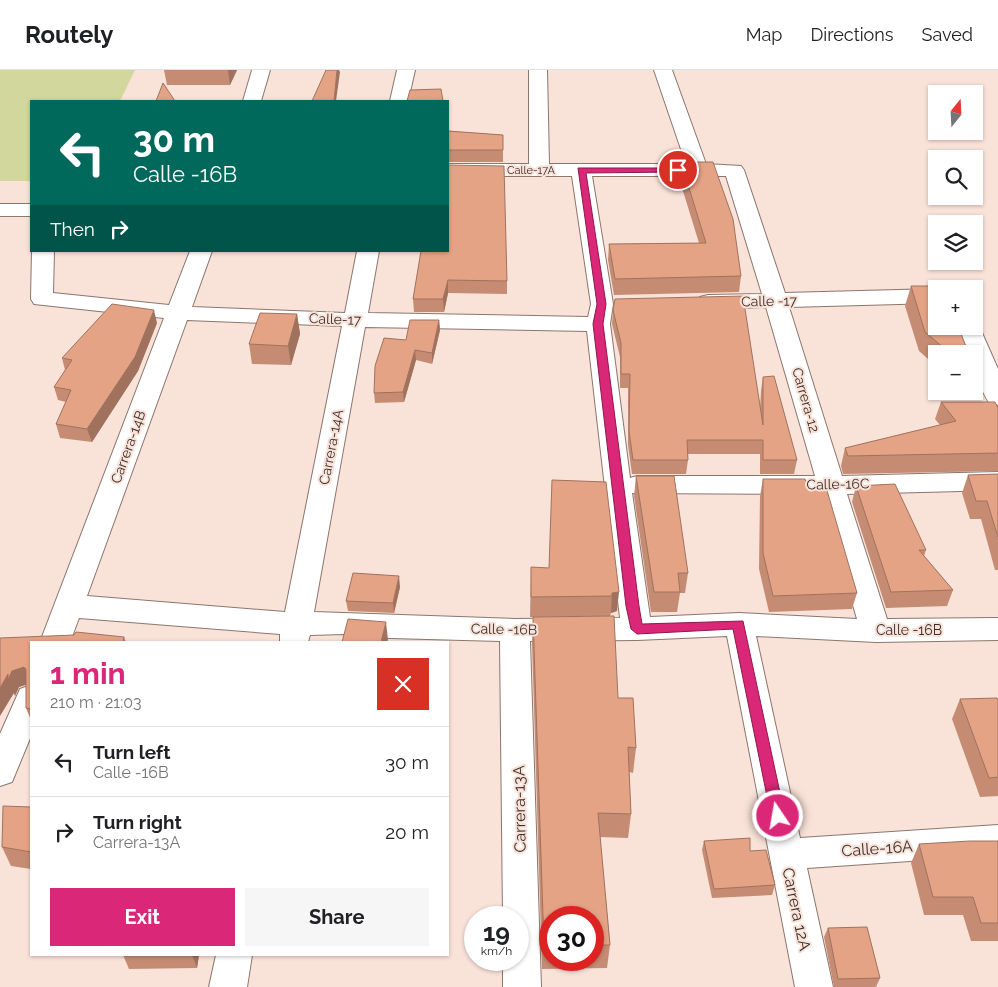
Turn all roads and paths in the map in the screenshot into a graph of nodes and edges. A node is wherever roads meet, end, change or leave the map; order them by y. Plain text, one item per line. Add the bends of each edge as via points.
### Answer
1 (261, 70) edge
2 (406, 70) edge
3 (538, 70) edge
4 (663, 70) edge
5 (252, 100) edge
6 (399, 100) edge
7 (449, 170) edge
8 (539, 170) junction
9 (581, 170) junction
10 (698, 170) junction
11 (734, 170) joint
12 (0, 210) edge
13 (30, 210) edge
14 (43, 252) edge
15 (201, 252) edge
16 (368, 252) edge
17 (928, 296) edge
18 (778, 301) junction
19 (690, 302) edge
20 (607, 311) junction
21 (178, 313) junction
22 (355, 320) junction
23 (971, 335) edge
24 (998, 397) edge
25 (998, 481) edge
26 (619, 485) junction
27 (830, 485) junction
28 (70, 606) junction
29 (738, 624) junction
30 (637, 629) junction
31 (998, 629) edge
32 (515, 630) junction
33 (876, 631) junction
34 (296, 633) edge
35 (55, 641) edge
36 (30, 700) edge
37 (0, 772) edge
38 (998, 840) edge
39 (786, 854) junction
40 (234, 956) edge
41 (228, 987) edge
42 (522, 987) edge
43 (814, 987) edge

1 - 5 street
2 - 6 street
3 - 8 street
4 - 10 street
7 - 8 street, Calle-17A
8 - 9 street, Calle-17A
9 - 10 street, Calle-17A
9 - 20 street
10 - 11 street, Calle-17A
11 - 18 street, Carrera-12
12 - 13 street
14 - 21 street, Calle-17 via 42,299
15 - 21 street, Carrera-14B
16 - 22 street, Carrera-14A
17 - 18 street, Calle -17
18 - 19 street, Calle -17
18 - 27 street, Carrera-12
20 - 22 street, Calle-17
20 - 26 street
21 - 22 street, Calle-17
21 - 28 street, Carrera-14B
22 - 34 street, Carrera-14A
23 - 24 street
25 - 27 street, Calle-16C
26 - 27 street, Calle-16C
26 - 30 street
27 - 33 street, Carrera-12
28 - 34 street, Calle -16B
28 - 35 street, Carrera-14B
29 - 30 street, Calle -16B
29 - 33 street, Calle -16B
29 - 39 street, Carrera 12A
30 - 32 street, Calle -16B
31 - 33 street, Calle -16B
32 - 34 street, Calle -16B
32 - 42 street, Carrera-13A
36 - 37 street
38 - 39 street, Calle-16A
39 - 43 street, Carrera 12A
40 - 41 street

